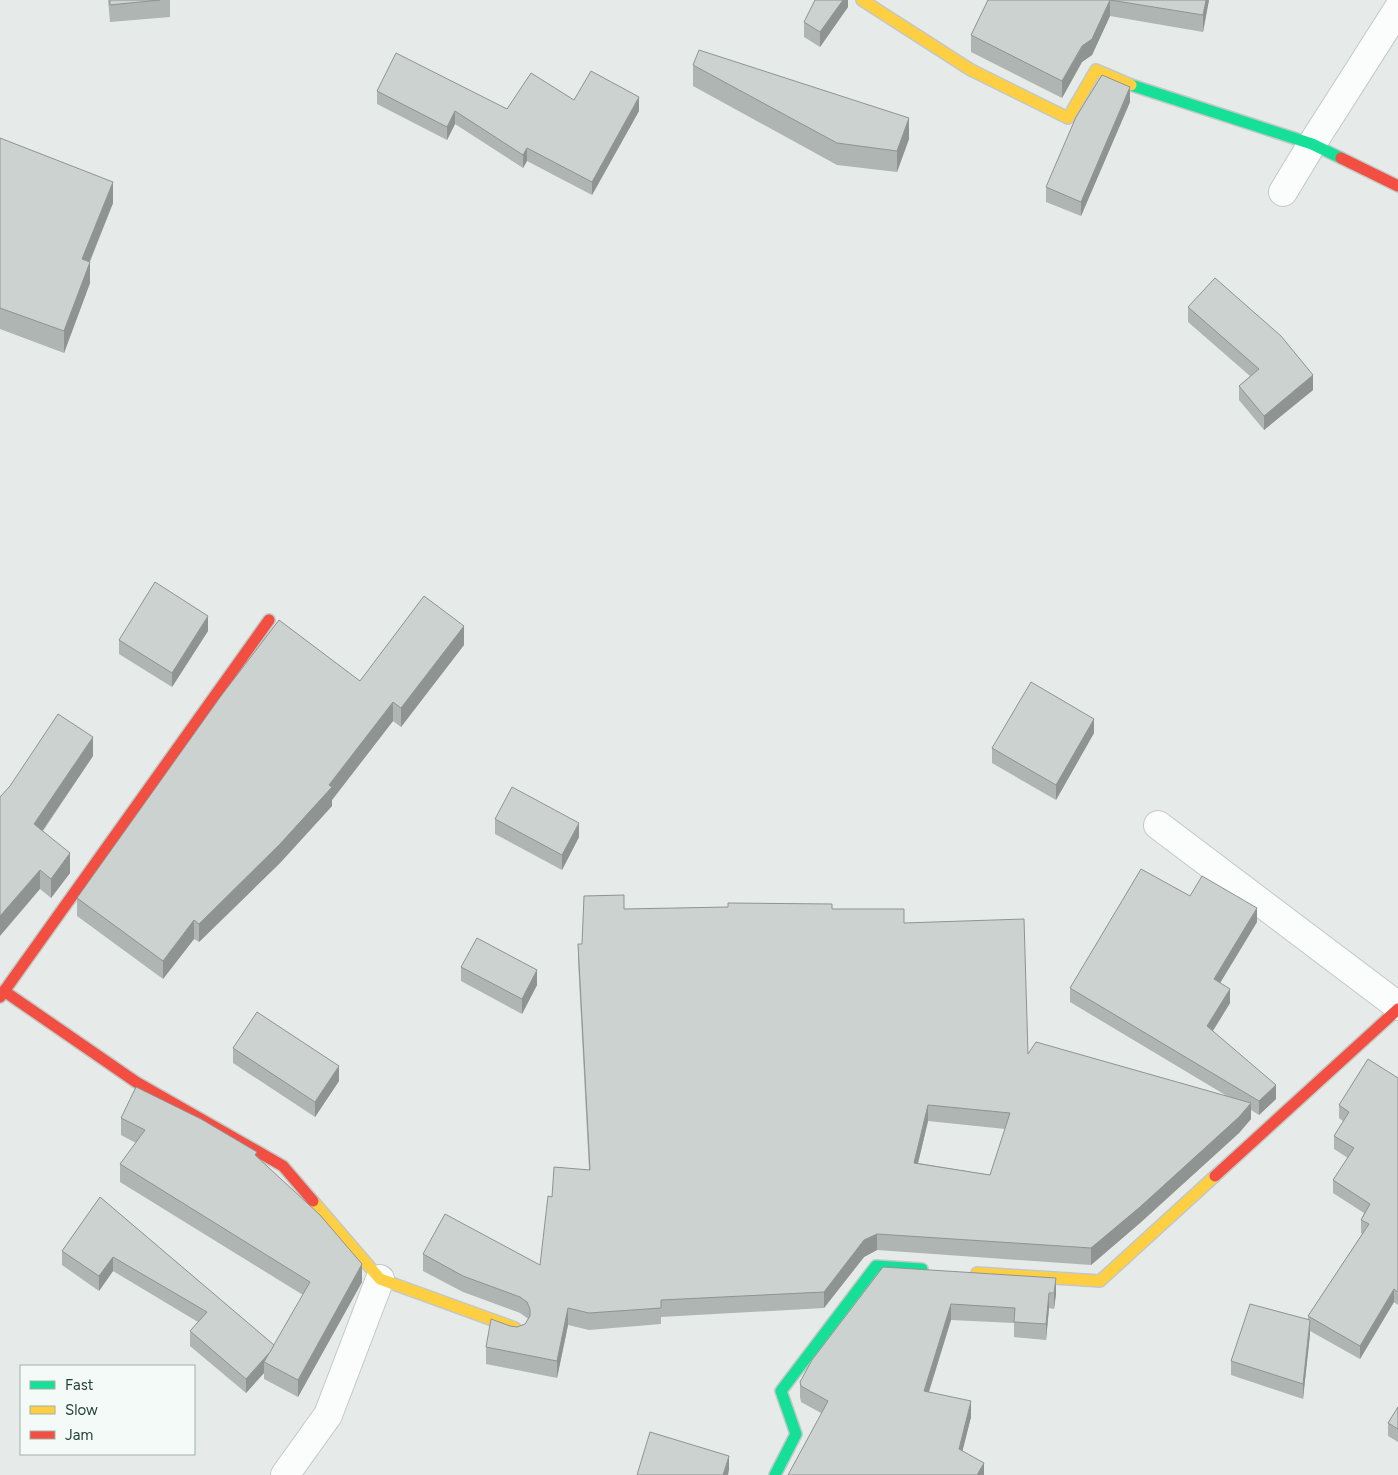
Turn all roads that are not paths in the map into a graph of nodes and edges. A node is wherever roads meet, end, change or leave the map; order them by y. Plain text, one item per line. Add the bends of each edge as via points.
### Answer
1 (862, 0) edge
2 (1398, 9) edge
3 (1312, 144) junction
4 (1398, 186) edge
5 (1283, 192) dead end
6 (270, 620) dead end
7 (1158, 825) dead end
8 (2, 994) edge
9 (1398, 1008) edge
10 (934, 1270) edge
11 (964, 1272) edge
12 (380, 1279) junction
13 (515, 1328) edge
14 (285, 1475) edge
15 (775, 1475) edge

1 - 3 street via 971,70 1068,118 1096,70 1137,88
2 - 3 street
3 - 4 street
3 - 5 street
6 - 8 street
7 - 9 street
8 - 12 street via 136,1082 283,1166
9 - 11 street via 1100,1281
10 - 15 street via 876,1266 781,1390 796,1434
12 - 13 street
12 - 14 street via 328,1415

